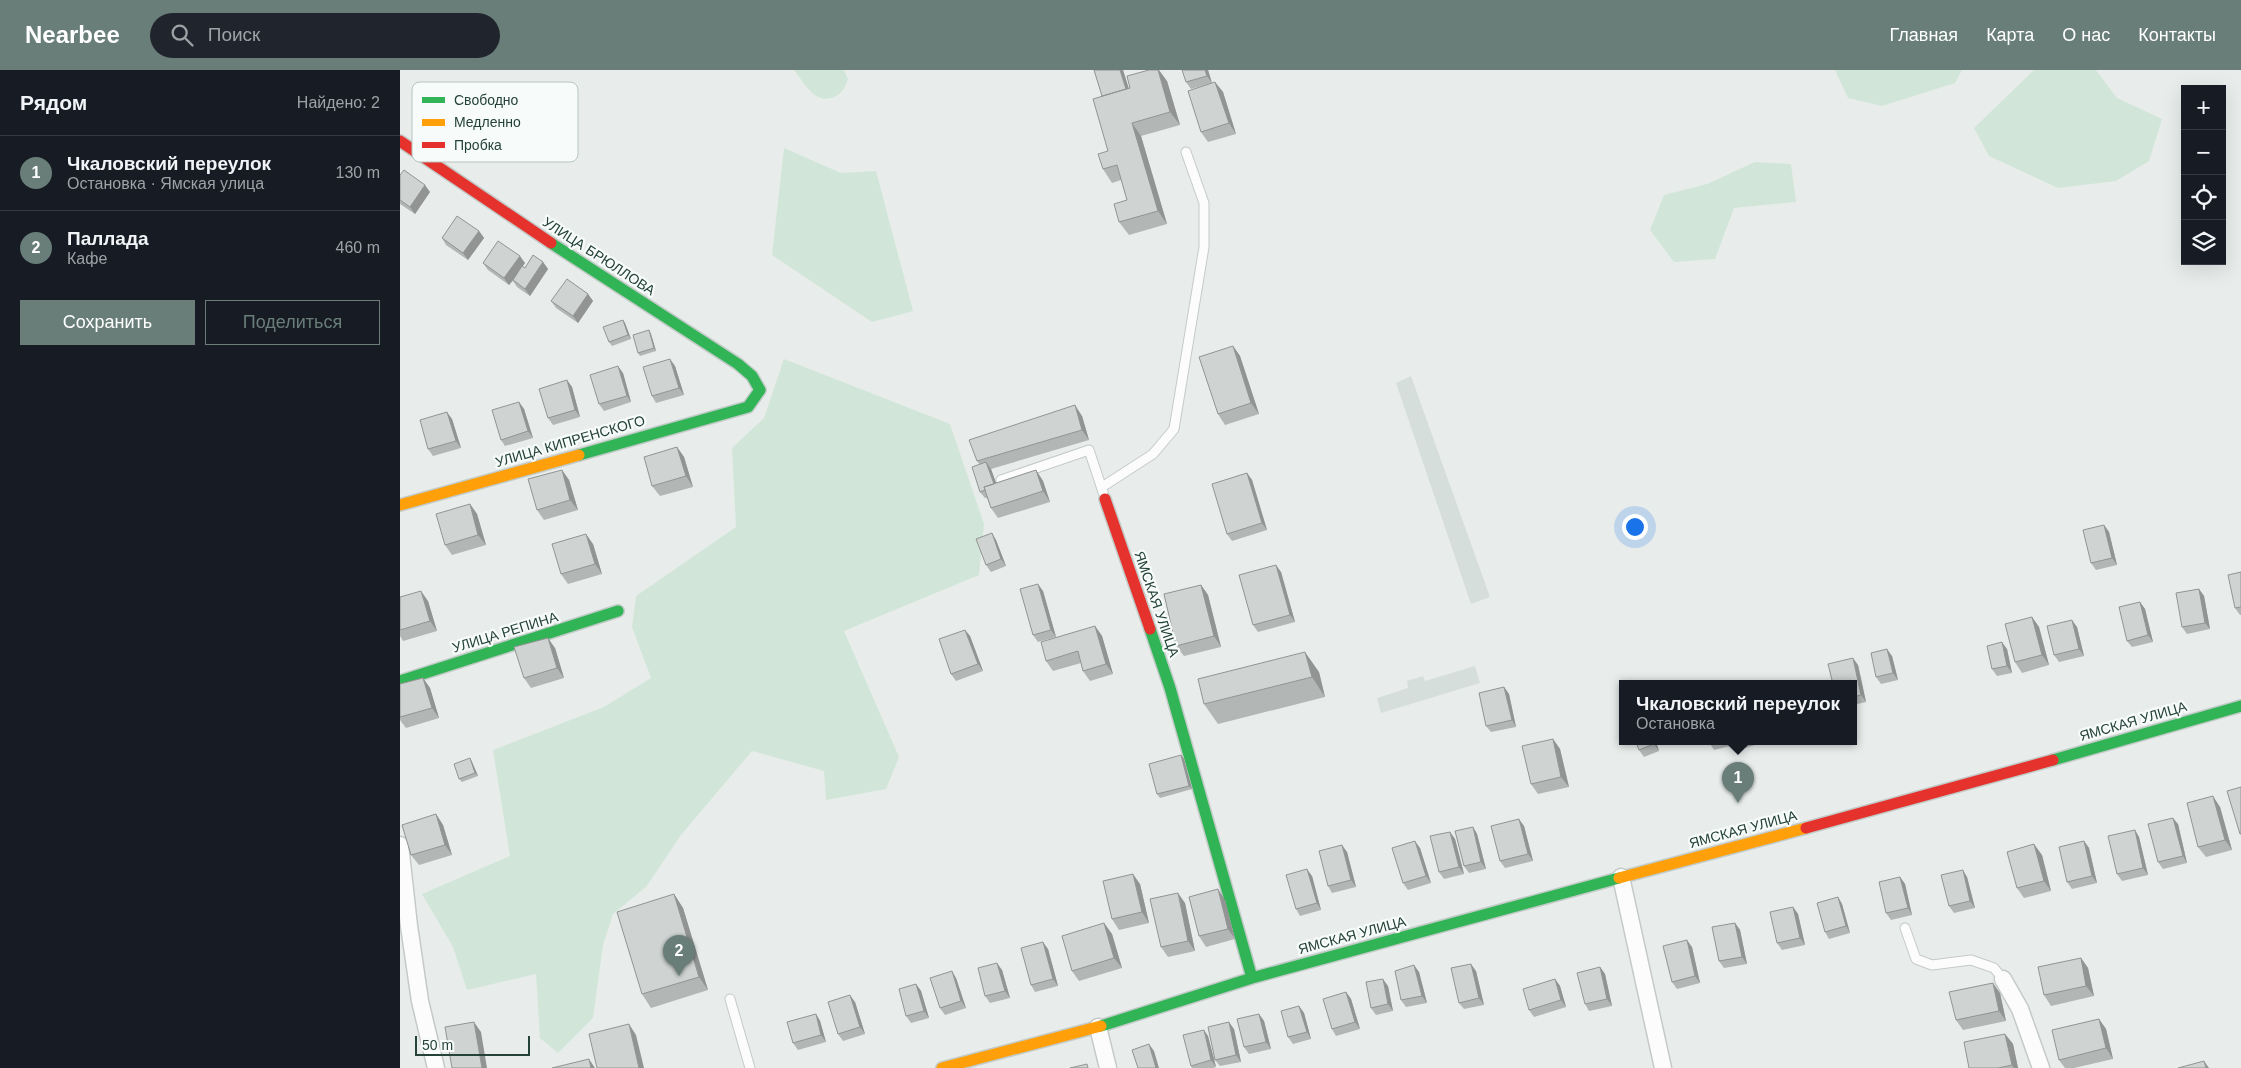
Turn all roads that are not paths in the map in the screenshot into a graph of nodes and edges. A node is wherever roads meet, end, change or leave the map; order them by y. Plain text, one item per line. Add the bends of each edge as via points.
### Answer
1 (400, 143) edge
2 (412, 151) edge
3 (1186, 152) dead end
4 (428, 162) edge
5 (748, 407) joint
6 (1001, 480) edge
7 (1103, 493) junction
8 (400, 505) edge
9 (618, 611) dead end
10 (400, 681) edge
11 (2241, 706) edge
12 (401, 853) edge
13 (1621, 877) junction
14 (1905, 928) dead end
15 (1252, 978) junction
16 (2003, 979) joint
17 (730, 999) dead end
18 (1098, 1027) junction
19 (436, 1068) edge
20 (750, 1068) edge
21 (942, 1068) edge
22 (1108, 1068) edge
23 (1663, 1068) edge
24 (2041, 1068) edge

1 - 2 main road, УЛИЦА БРЮЛЛОВА
3 - 7 lane via 1204,203 1204,247 1174,429 1153,454
4 - 5 main road, УЛИЦА БРЮЛЛОВА via 738,364 752,376 760,390
5 - 8 main road, УЛИЦА КИПРЕНСКОГО
6 - 7 lane via 1089,450
7 - 15 main road, ЯМСКАЯ УЛИЦА via 1170,688
9 - 10 main road, УЛИЦА РЕПИНА
11 - 13 main road, ЯМСКАЯ УЛИЦА via 1981,781
12 - 19 street via 420,1001
13 - 15 main road, ЯМСКАЯ УЛИЦА
13 - 23 street
14 - 16 lane via 1916,958 1932,966 1971,960 1994,968
15 - 18 main road, ЯМСКАЯ УЛИЦА
16 - 24 street via 2020,1009
17 - 20 lane
18 - 21 main road, ЯМСКАЯ УЛИЦА
18 - 22 street

